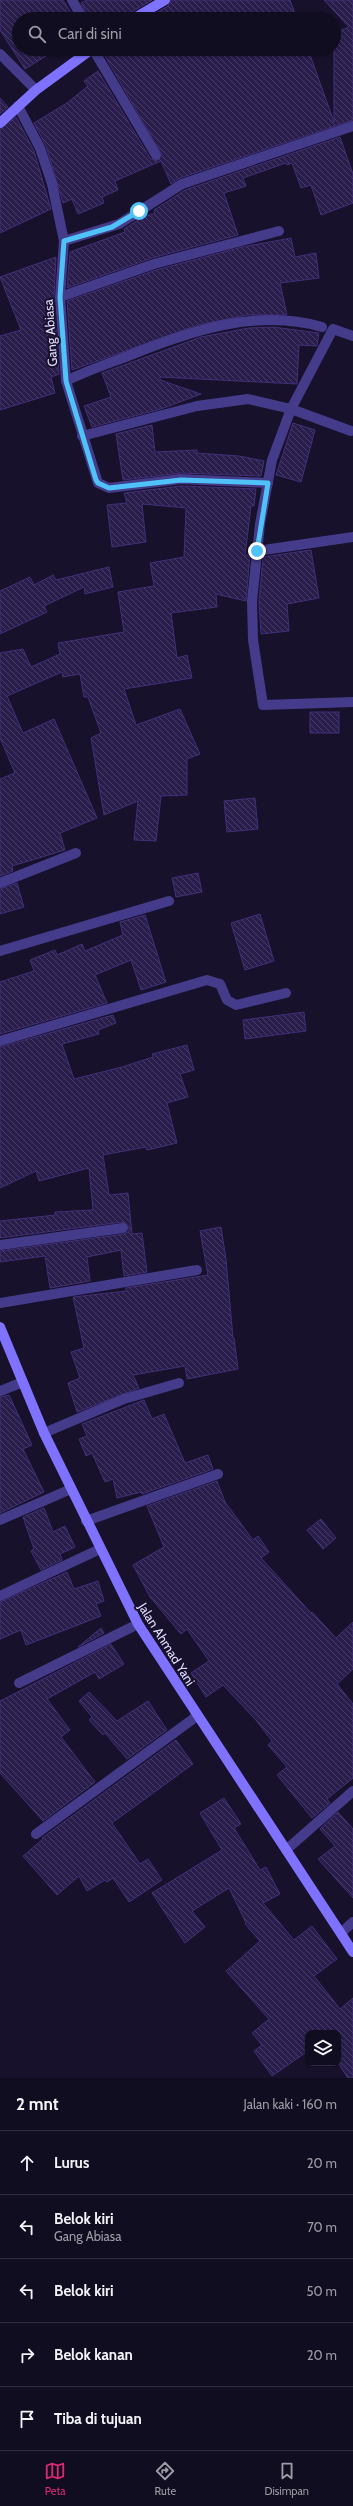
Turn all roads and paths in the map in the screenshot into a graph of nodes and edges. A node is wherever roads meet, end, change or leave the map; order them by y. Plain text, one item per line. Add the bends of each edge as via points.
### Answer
1 (72, 0) edge
2 (165, 0) edge
3 (79, 12) edge
4 (145, 12) edge
5 (0, 54) edge
6 (82, 56) edge
7 (96, 56) edge
8 (36, 90) junction
9 (18, 106) junction
10 (0, 123) edge
11 (353, 126) edge
12 (156, 155) dead end
13 (279, 231) dead end
14 (64, 241) junction
15 (60, 297) junction
16 (322, 327) dead end
17 (353, 336) edge
18 (66, 381) junction
19 (291, 409) junction
20 (351, 431) dead end
21 (82, 436) junction
22 (268, 483) junction
23 (353, 537) edge
24 (257, 551) junction
25 (353, 702) edge
26 (76, 853) dead end
27 (0, 883) edge
28 (169, 900) dead end
29 (0, 951) edge
30 (286, 993) dead end
31 (0, 1042) edge
32 (123, 1228) dead end
33 (0, 1244) edge
34 (197, 1270) dead end
35 (0, 1303) edge
36 (0, 1327) edge
37 (23, 1382) junction
38 (179, 1383) dead end
39 (0, 1391) edge
40 (44, 1433) junction
41 (218, 1474) dead end
42 (71, 1489) junction
43 (0, 1520) edge
44 (86, 1521) junction
45 (100, 1549) junction
46 (0, 1596) edge
47 (138, 1624) junction
48 (19, 1683) dead end
49 (197, 1716) junction
50 (353, 1791) edge
51 (36, 1834) dead end
52 (286, 1850) junction
53 (353, 1922) edge
54 (341, 1934) junction
55 (353, 1952) edge

1 - 3 street
2 - 4 main road
5 - 8 street
6 - 8 main road
7 - 12 street
8 - 9 main road
9 - 10 main road
9 - 14 street, Gang Abiasa via 48,170
11 - 14 street via 182,184 119,224
13 - 15 street via 154,264
14 - 15 street, Gang Abiasa
15 - 18 street, Gang Abiasa
16 - 18 street via 306,322 274,319 220,325 159,343
17 - 19 street via 333,329
18 - 21 street, Gang Abiasa
19 - 20 street
19 - 21 street via 248,399 222,402
19 - 22 street via 272,460
21 - 22 street, Gang Abiasa via 96,480 109,488 181,480
22 - 24 street
23 - 24 street
24 - 25 street via 252,616 263,705
26 - 27 street
28 - 29 street
30 - 31 street via 236,1005 228,1000 220,984 207,980
32 - 33 street
34 - 35 street
36 - 37 main road, Jalan Ahmad Yani
37 - 39 street
37 - 40 main road, Jalan Ahmad Yani
38 - 40 street via 124,1399
40 - 42 main road, Jalan Ahmad Yani
41 - 44 street
42 - 43 street
42 - 44 main road, Jalan Ahmad Yani
44 - 45 main road, Jalan Ahmad Yani
45 - 46 street
45 - 47 main road, Jalan Ahmad Yani
47 - 48 street
47 - 49 main road, Jalan Ahmad Yani
49 - 51 street
49 - 52 main road, Jalan Ahmad Yani
50 - 52 street
52 - 54 main road, Jalan Ahmad Yani
53 - 54 street
54 - 55 main road, Jalan Ahmad Yani

